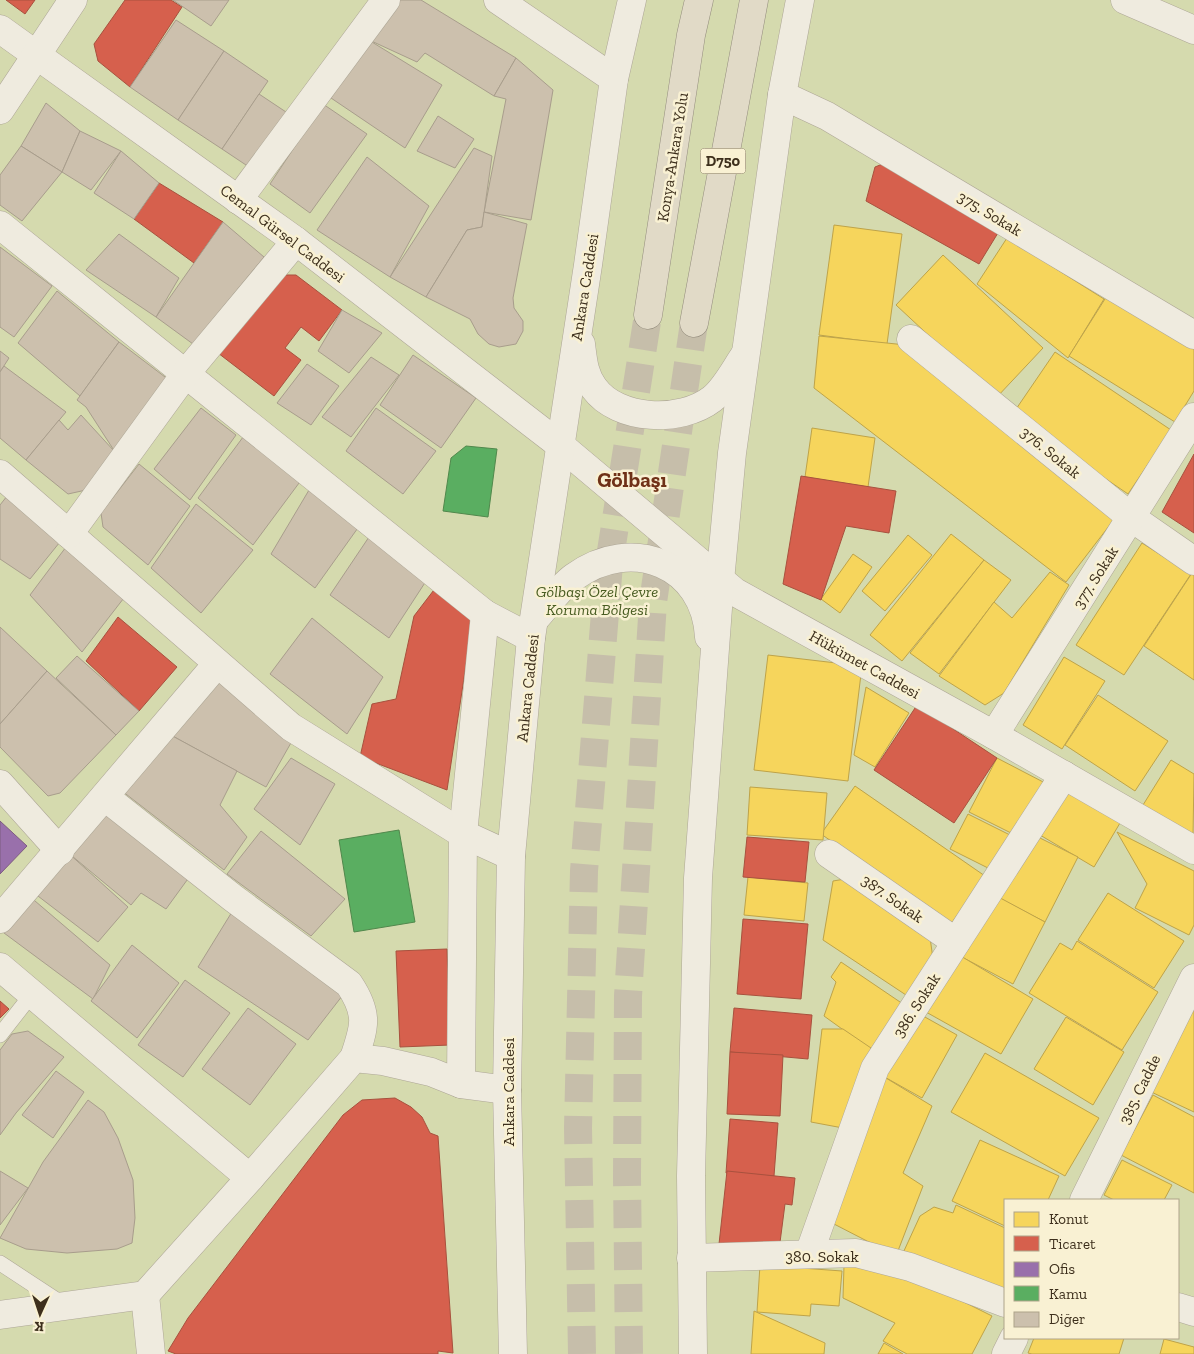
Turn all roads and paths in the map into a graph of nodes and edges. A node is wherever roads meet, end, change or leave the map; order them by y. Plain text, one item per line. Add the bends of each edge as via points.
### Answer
1 (73, 0) edge
2 (386, 0) edge
3 (498, 0) edge
4 (632, 0) edge
5 (699, 0) edge
6 (754, 0) edge
7 (800, 0) edge
8 (1126, 0) edge
9 (0, 29) edge
10 (1194, 30) edge
11 (36, 54) junction
12 (614, 79) junction
13 (782, 95) junction
14 (0, 110) edge
15 (238, 200) junction
16 (0, 225) edge
17 (296, 241) junction
18 (648, 315) tunnel mouth
19 (694, 323) tunnel mouth
20 (579, 326) junction
21 (1194, 335) edge
22 (911, 339) dead end
23 (747, 352) junction
24 (186, 373) junction
25 (1194, 417) edge
26 (560, 445) junction
27 (0, 474) edge
28 (1132, 518) junction
29 (69, 534) junction
30 (1194, 560) edge
31 (720, 581) junction
32 (485, 614) junction
33 (533, 629) junction
34 (216, 664) junction
35 (712, 691) junction
36 (994, 735) junction
37 (1064, 775) junction
38 (0, 784) edge
39 (105, 797) junction
40 (463, 834) junction
41 (1194, 850) edge
42 (60, 851) junction
43 (829, 854) dead end
44 (510, 856) junction
45 (0, 919) edge
46 (956, 942) junction
47 (0, 967) edge
48 (1194, 978) edge
49 (32, 994) junction
50 (0, 1035) edge
51 (354, 1058) junction
52 (461, 1084) junction
53 (507, 1090) junction
54 (250, 1178) junction
55 (1084, 1199) edge
56 (809, 1254) junction
57 (691, 1258) junction
58 (0, 1263) edge
59 (145, 1295) junction
60 (1004, 1303) edge
61 (65, 1306) junction
62 (1179, 1307) edge
63 (1194, 1312) edge
64 (0, 1315) edge
65 (1014, 1339) edge
66 (151, 1354) edge
67 (513, 1354) edge
68 (693, 1354) edge
69 (1006, 1354) edge

1 - 11 street
2 - 15 street
3 - 12 street
4 - 12 street, Ankara Caddesi
5 - 18 highway, Konya-Ankara Yolu
6 - 19 highway, D750
7 - 13 street
8 - 10 street
9 - 11 street, Cemal Gürsel Caddesi
11 - 14 street
11 - 15 street, Cemal Gürsel Caddesi
12 - 20 street, Ankara Caddesi
13 - 21 street, 375. Sokak via 828,116
13 - 23 street
15 - 17 street, Cemal Gürsel Caddesi
16 - 24 street
17 - 24 street
17 - 26 street, Cemal Gürsel Caddesi
20 - 23 street via 584,368 593,387 604,399 659,416 694,410 714,398
20 - 26 street, Ankara Caddesi
22 - 28 street, 376. Sokak
23 - 31 street via 732,454
24 - 29 street
24 - 32 street
25 - 28 street, 377. Sokak
26 - 31 street, Hükümet Caddesi
26 - 33 street, Ankara Caddesi
27 - 29 street
28 - 30 street, 376. Sokak
28 - 36 street, 377. Sokak
29 - 34 street
31 - 35 street
31 - 36 street, Hükümet Caddesi
32 - 33 street
32 - 40 street
33 - 35 street via 574,578 598,565 623,558 645,558 662,563 686,580 700,601 708,627
33 - 44 street, Ankara Caddesi
34 - 39 street
34 - 40 street via 291,727
35 - 57 street via 698,878
36 - 37 street, Hükümet Caddesi
37 - 41 street, Hükümet Caddesi
37 - 46 street, 386. Sokak
38 - 42 street
39 - 42 street
39 - 51 street via 233,898 350,984 361,1002 364,1029
40 - 44 street
40 - 52 street
42 - 45 street
43 - 46 street, 387. Sokak
44 - 53 street, Ankara Caddesi
46 - 56 street, 386. Sokak via 875,1068
47 - 49 street
48 - 55 street, 385. Cadde
49 - 50 lane
49 - 54 street
51 - 52 street via 431,1072
51 - 54 street
52 - 53 street
53 - 67 street, Ankara Caddesi
54 - 59 street
56 - 57 street, 380. Sokak
56 - 60 street, 380. Sokak via 856,1253 910,1267
57 - 68 street
58 - 61 lane
59 - 61 street
59 - 66 street
61 - 64 street
62 - 63 street
65 - 69 street

